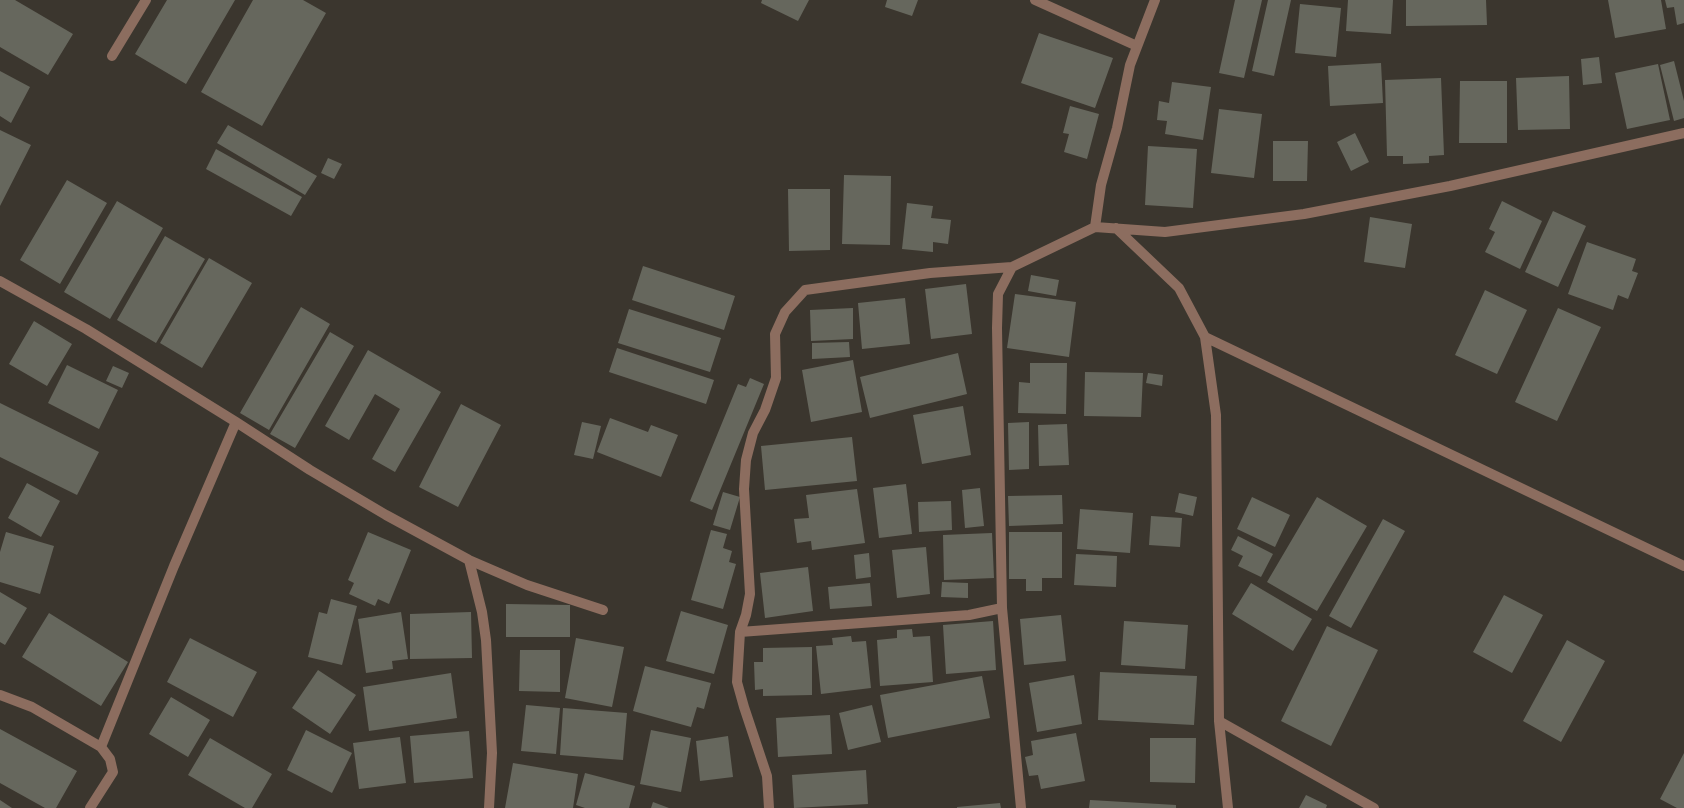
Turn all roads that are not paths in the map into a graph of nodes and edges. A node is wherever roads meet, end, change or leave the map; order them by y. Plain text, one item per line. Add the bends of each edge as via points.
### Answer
1 (146, 0) edge
2 (1035, 0) edge
3 (1155, 0) edge
4 (1137, 46) junction
5 (112, 56) dead end
6 (1684, 133) edge
7 (1095, 227) junction
8 (1116, 228) junction
9 (1012, 267) junction
10 (0, 281) edge
11 (1205, 337) junction
12 (236, 422) junction
13 (469, 560) junction
14 (1684, 566) edge
15 (1002, 608) junction
16 (603, 610) dead end
17 (740, 632) junction
18 (0, 696) edge
19 (1219, 722) junction
20 (100, 747) junction
21 (90, 808) edge
22 (489, 808) edge
23 (768, 808) edge
24 (1021, 808) edge
25 (1228, 808) edge
26 (1374, 808) edge

1 - 5 street
2 - 4 street
3 - 4 street
4 - 7 street via 1130,65 1117,128 1101,185
6 - 8 street via 1472,181 1304,214 1166,232
7 - 8 street
7 - 9 street
8 - 11 street via 1178,288
9 - 15 street via 998,294
9 - 17 street via 930,273 804,290 785,312 775,334 776,378 753,433 746,460 744,488 750,594
10 - 12 street via 86,329
11 - 14 street
11 - 19 street via 1216,415
12 - 13 street via 310,470
12 - 20 street
13 - 16 street via 527,585
13 - 22 street via 486,640 492,753
15 - 17 street via 969,615
15 - 24 street
17 - 23 street via 737,682 767,776
18 - 20 street via 32,707
19 - 25 street
19 - 26 street
20 - 21 street via 110,759 113,772

